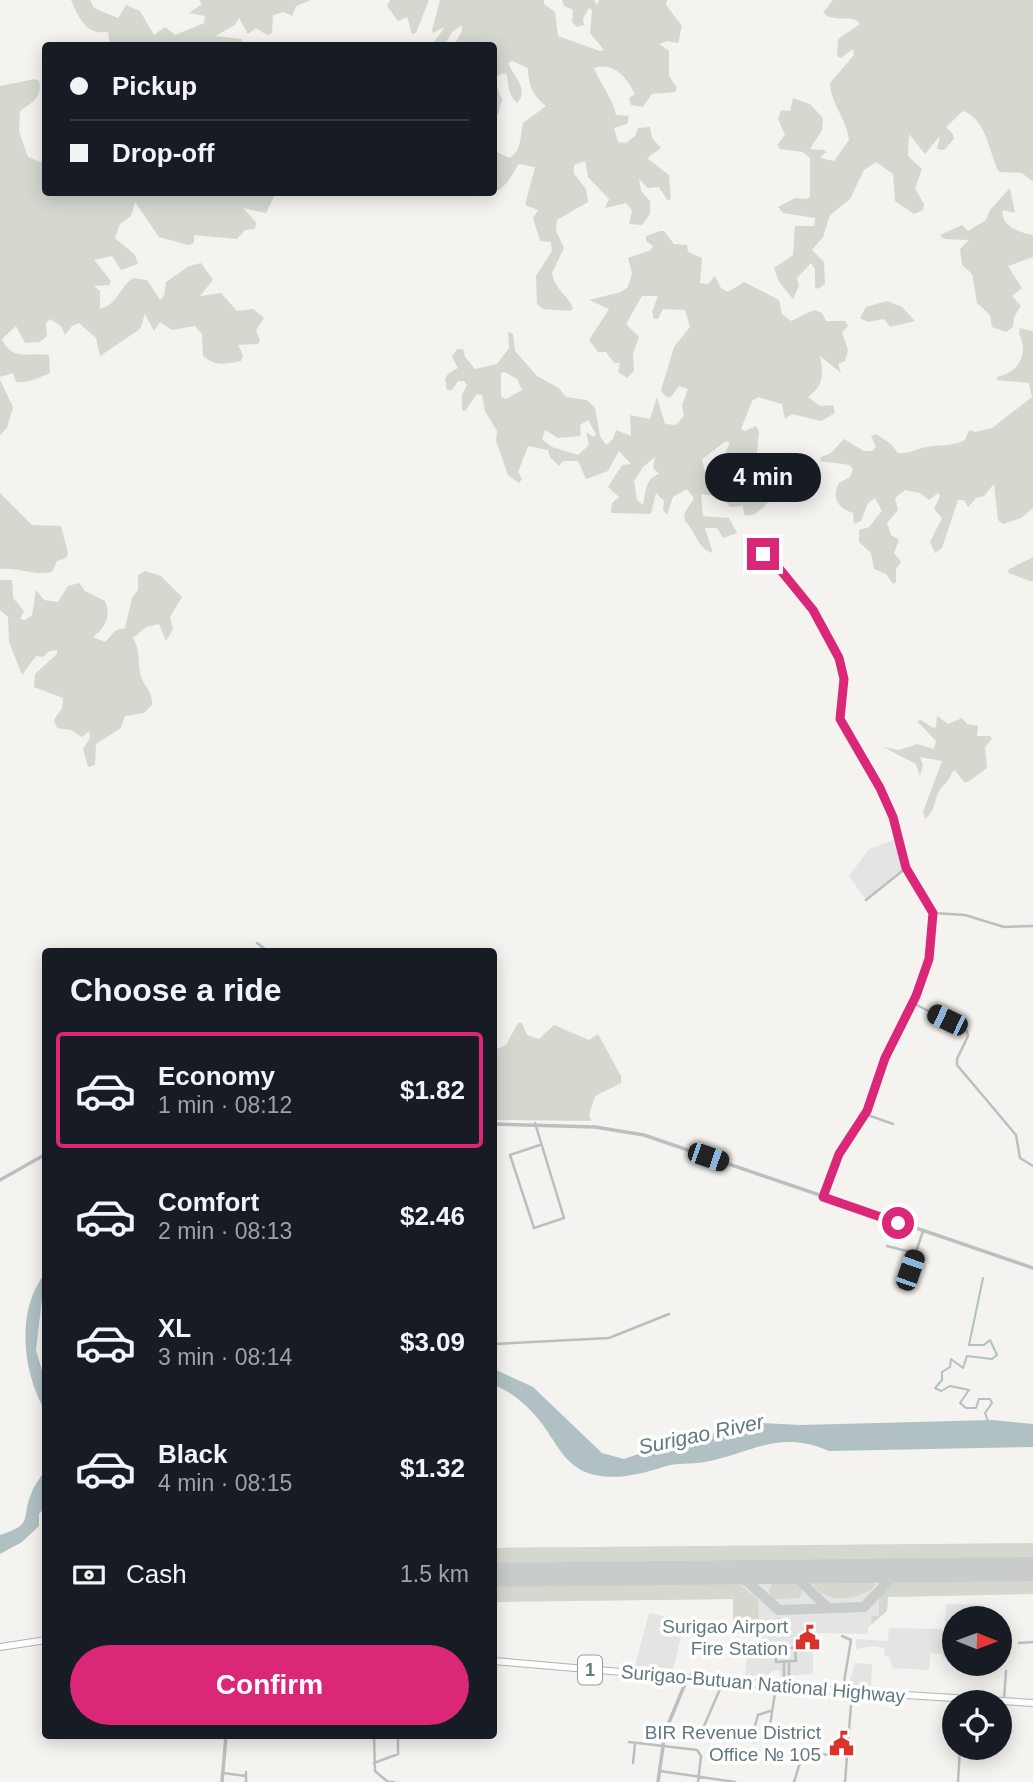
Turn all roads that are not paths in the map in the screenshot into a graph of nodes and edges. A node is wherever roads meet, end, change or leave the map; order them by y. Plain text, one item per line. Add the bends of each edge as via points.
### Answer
1 (763, 554) dead end
2 (906, 868) junction
3 (866, 900) dead end
4 (933, 913) junction
5 (1033, 926) edge
6 (257, 943) dead end
7 (264, 948) edge
8 (913, 1003) junction
9 (865, 1114) junction
10 (497, 1124) edge
11 (535, 1124) junction
12 (893, 1124) dead end
13 (540, 1145) junction
14 (42, 1156) edge
15 (1033, 1166) edge
16 (0, 1180) edge
17 (823, 1197) junction
18 (923, 1231) junction
19 (887, 1245) dead end
20 (915, 1253) junction
21 (1033, 1268) edge
22 (910, 1270) dead end
23 (669, 1314) dead end
24 (497, 1344) edge
25 (842, 1636) dead end
26 (42, 1641) edge
27 (1033, 1642) edge
28 (1019, 1643) dead end
29 (0, 1647) edge
30 (497, 1661) edge
31 (787, 1662) junction
32 (687, 1679) junction
33 (723, 1682) junction
34 (776, 1686) junction
35 (787, 1687) junction
36 (842, 1692) junction
37 (852, 1692) junction
38 (942, 1699) edge
39 (1012, 1702) edge
40 (1033, 1703) edge
41 (770, 1711) junction
42 (770, 1726) dead end
43 (701, 1733) dead end
44 (226, 1739) edge
45 (374, 1739) edge
46 (398, 1739) edge
47 (629, 1742) dead end
48 (754, 1742) dead end
49 (635, 1744) junction
50 (663, 1746) junction
51 (847, 1756) junction
52 (959, 1760) edge
53 (374, 1763) junction
54 (633, 1763) dead end
55 (660, 1771) junction
56 (223, 1773) junction
57 (698, 1776) junction
58 (222, 1782) edge
59 (246, 1782) edge
60 (391, 1782) edge
61 (658, 1782) edge
62 (698, 1782) edge
63 (728, 1782) edge
64 (735, 1782) edge
65 (794, 1782) edge
66 (845, 1782) edge
67 (958, 1782) edge

1 - 2 street via 813,610 839,658 844,679 840,719 884,797
2 - 3 street
2 - 4 street
4 - 5 street via 965,915 1004,927
4 - 8 street via 929,959
6 - 7 street
8 - 9 street via 885,1058
8 - 15 street via 967,1031 957,1066 1016,1135 1020,1158
9 - 12 street
9 - 17 street via 839,1154
10 - 11 street
11 - 13 street
11 - 17 street via 644,1135
13 - 13 street via 564,1219 534,1228 510,1155
14 - 16 street
17 - 18 street
18 - 20 street
18 - 21 street
19 - 20 street
20 - 22 street
23 - 24 street via 609,1338
25 - 36 street via 851,1640
26 - 29 highway
27 - 28 street
30 - 32 highway, Surigao-Butuan National Highway / 1
31 - 31 street via 795,1662 793,1647 776,1647 776,1662
31 - 35 street
32 - 33 highway, Surigao-Butuan National Highway / 1
32 - 50 street
33 - 34 highway, Surigao-Butuan National Highway / 1
33 - 43 street
34 - 35 highway, Surigao-Butuan National Highway / 1
34 - 41 street
35 - 36 highway, Surigao-Butuan National Highway / 1
36 - 37 highway, Surigao-Butuan National Highway / 1
37 - 38 highway, Surigao-Butuan National Highway / 1
37 - 51 street
39 - 40 highway, Surigao-Butuan National Highway / 1
41 - 42 street
41 - 48 street via 758,1715
44 - 56 street
45 - 53 street
46 - 53 street via 398,1754
47 - 49 street
49 - 50 street
49 - 54 street
50 - 55 street
50 - 57 street via 700,1752
51 - 65 street via 803,1753
51 - 66 street
52 - 67 street
53 - 60 street via 376,1773
55 - 57 street
55 - 61 street
56 - 58 street
56 - 59 street via 246,1774
57 - 62 street
57 - 63 street
63 - 64 street

